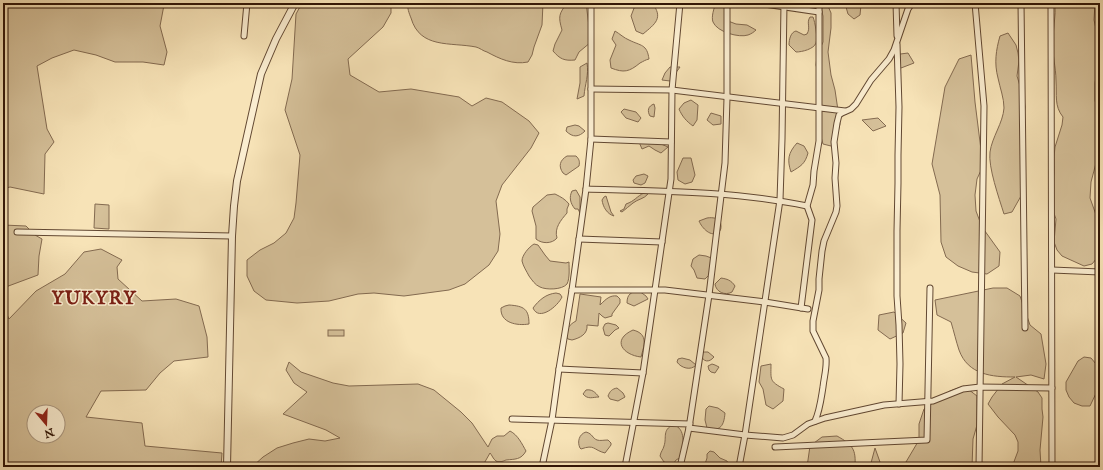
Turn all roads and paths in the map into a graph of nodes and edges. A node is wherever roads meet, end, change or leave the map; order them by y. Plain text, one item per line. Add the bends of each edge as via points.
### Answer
1 (247, 3) edge
2 (295, 3) edge
3 (591, 3) edge
4 (680, 3) edge
5 (727, 3) edge
6 (758, 3) edge
7 (819, 3) edge
8 (896, 3) edge
9 (912, 3) edge
10 (975, 3) edge
11 (1021, 3) edge
12 (1051, 3) edge
13 (784, 5) edge
14 (819, 12) junction
15 (244, 36) dead end
16 (897, 40) junction
17 (591, 89) junction
18 (672, 90) junction
19 (727, 98) junction
20 (782, 104) junction
21 (819, 108) junction
22 (845, 111) junction
23 (591, 139) junction
24 (671, 142) junction
25 (586, 189) junction
26 (669, 191) junction
27 (722, 195) junction
28 (780, 200) junction
29 (808, 206) junction
30 (17, 232) dead end
31 (232, 236) junction
32 (579, 239) junction
33 (662, 242) junction
34 (1052, 270) junction
35 (1100, 272) edge
36 (930, 288) dead end
37 (572, 290) junction
38 (655, 290) junction
39 (709, 295) junction
40 (765, 302) junction
41 (801, 308) junction
42 (808, 309) dead end
43 (1025, 328) dead end
44 (559, 369) junction
45 (642, 373) junction
46 (980, 387) junction
47 (1052, 388) junction
48 (927, 401) junction
49 (899, 404) junction
50 (512, 419) dead end
51 (552, 420) junction
52 (815, 421) junction
53 (633, 422) junction
54 (689, 426) junction
55 (745, 435) junction
56 (775, 447) dead end
57 (228, 467) edge
58 (542, 467) edge
59 (625, 467) edge
60 (680, 467) edge
61 (739, 467) edge
62 (979, 467) edge
63 (1052, 467) edge

1 - 15 street
2 - 31 street via 261,74 237,181
3 - 17 street
4 - 18 street
5 - 19 street
6 - 13 street
7 - 14 street
8 - 16 street
9 - 16 street
10 - 46 street via 984,106
11 - 43 street
12 - 34 street
13 - 14 street
13 - 20 street
14 - 21 street
16 - 22 street via 889,59 871,80 856,104
16 - 49 street via 899,107 896,231
17 - 18 street
17 - 23 street
18 - 19 street
18 - 24 street
19 - 20 street
19 - 27 street
20 - 21 street
20 - 28 street
21 - 22 street
21 - 29 street via 819,141
22 - 52 street via 839,115 834,142 836,212 824,241 813,321 813,331 826,358 820,408
23 - 24 street
23 - 25 street
24 - 26 street
25 - 26 street
25 - 32 street
26 - 27 street
26 - 33 street
27 - 28 street
27 - 39 street
28 - 29 street
28 - 40 street
29 - 41 street via 812,220
30 - 31 street
31 - 57 street
32 - 33 street
32 - 37 street
33 - 38 street
34 - 35 street
34 - 47 street
36 - 48 street
37 - 38 street
37 - 44 street
38 - 39 street
38 - 45 street
39 - 40 street
39 - 54 street
40 - 41 street
40 - 55 street
41 - 42 street
44 - 45 street
44 - 51 street
45 - 53 street
46 - 47 street
46 - 48 street via 963,389
46 - 62 street
47 - 63 street
48 - 49 street
48 - 56 street via 927,440
49 - 52 street
50 - 51 street
51 - 53 street
51 - 58 street
52 - 55 street via 789,437
53 - 54 street
53 - 59 street
54 - 55 street
54 - 60 street
55 - 61 street

